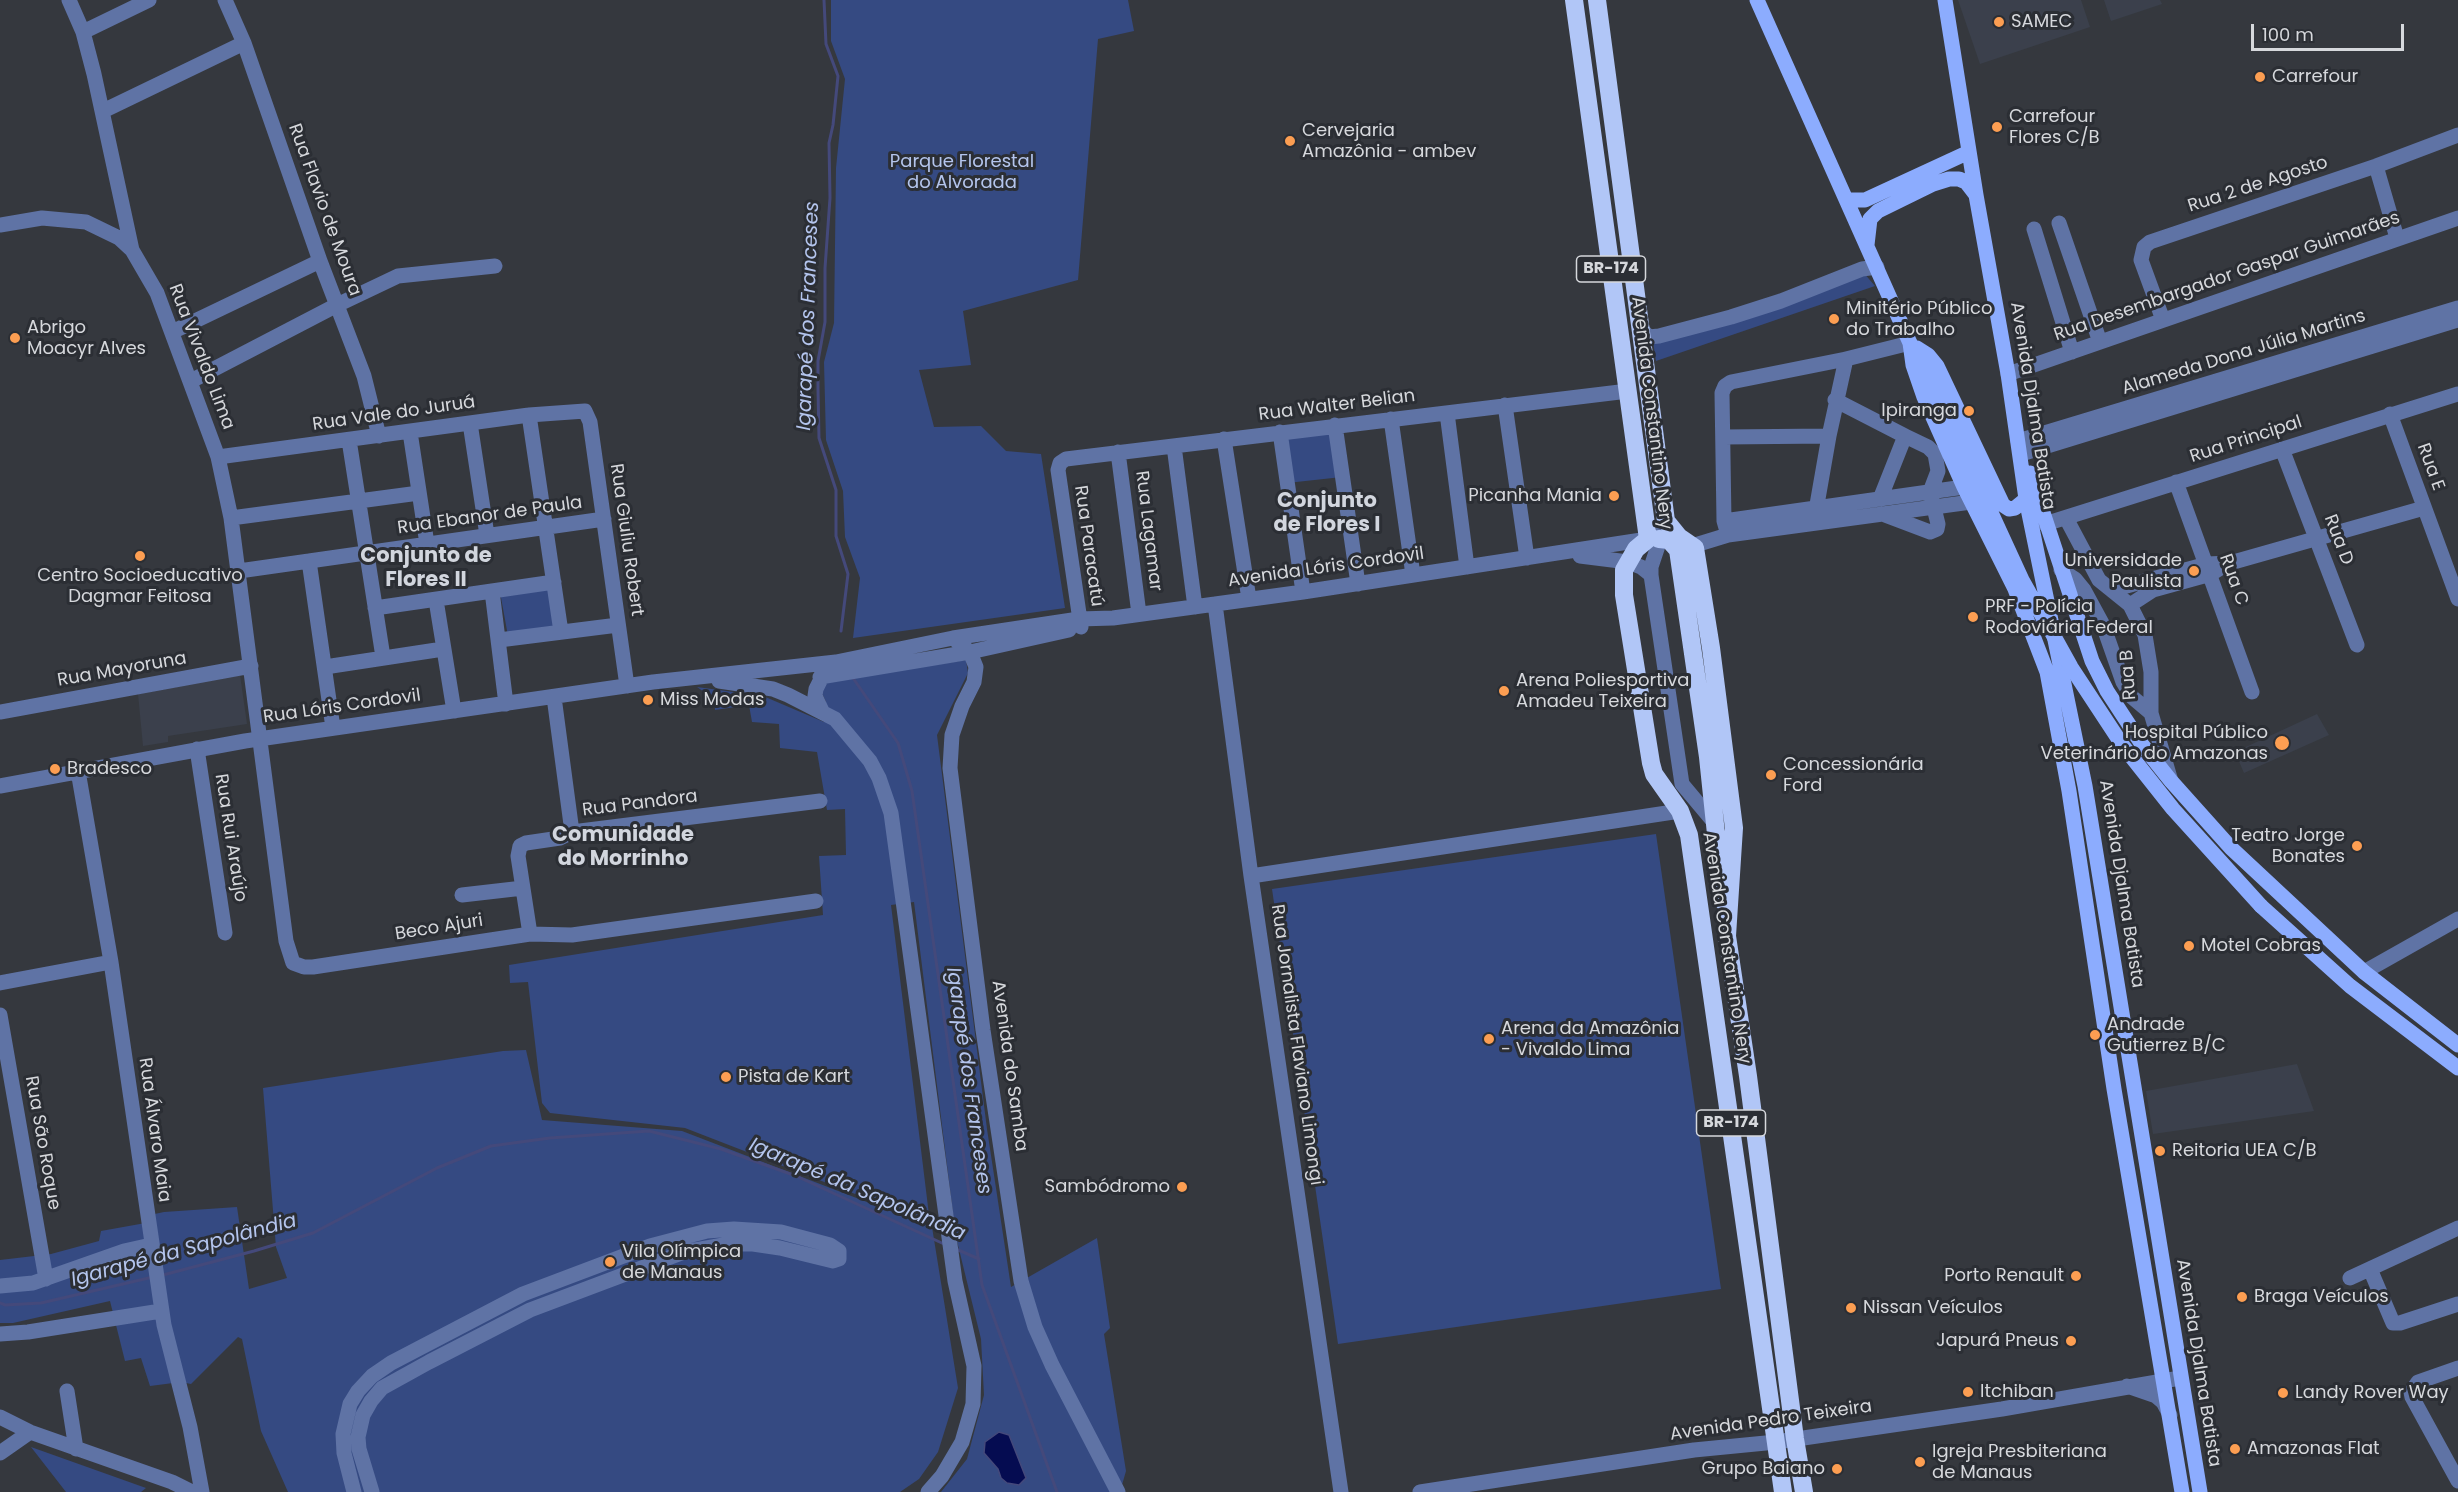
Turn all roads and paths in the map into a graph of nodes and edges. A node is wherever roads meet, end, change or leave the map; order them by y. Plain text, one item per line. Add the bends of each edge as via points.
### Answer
1 (69, 0) edge
2 (149, 0) edge
3 (225, 0) edge
4 (1574, 0) edge
5 (1597, 0) edge
6 (1757, 0) edge
7 (1945, 0) edge
8 (83, 32) junction
9 (244, 43) junction
10 (103, 111) junction
11 (2458, 135) edge
12 (1969, 152) junction
13 (2376, 166) junction
14 (1976, 195) junction
15 (1846, 200) junction
16 (2458, 218) edge
17 (2059, 223) dead end
18 (0, 225) edge
19 (2034, 229) dead end
20 (2397, 238) junction
21 (1868, 246) junction
22 (132, 250) junction
23 (320, 261) junction
24 (495, 266) dead end
25 (1877, 267) junction
26 (337, 304) junction
27 (2458, 308) edge
28 (2163, 320) junction
29 (2458, 320) edge
30 (1642, 330) junction
31 (172, 332) junction
32 (2100, 342) junction
33 (1910, 343) junction
34 (2072, 352) junction
35 (1846, 359) junction
36 (2295, 363) junction
37 (2008, 374) junction
38 (191, 381) junction
39 (1628, 391) junction
40 (2458, 394) edge
41 (1835, 400) junction
42 (1505, 405) junction
43 (574, 410) joint
44 (1447, 413) junction
45 (2390, 414) junction
46 (529, 415) junction
47 (1391, 419) junction
48 (470, 423) junction
49 (1335, 426) junction
50 (410, 432) junction
51 (1280, 432) junction
52 (380, 436) junction
53 (1829, 436) junction
54 (1905, 436) junction
55 (1723, 437) junction
56 (1224, 439) junction
57 (349, 440) junction
58 (1174, 446) junction
59 (2020, 447) junction
60 (2282, 449) junction
61 (1118, 452) junction
62 (218, 457) junction
63 (1058, 470) joint
64 (2176, 482) junction
65 (1964, 487) junction
66 (419, 493) junction
67 (1933, 499) junction
68 (2026, 499) junction
69 (359, 502) junction
70 (1971, 502) junction
71 (1881, 506) junction
72 (1815, 507) junction
73 (2424, 508) junction
74 (231, 518) junction
75 (2066, 518) junction
76 (604, 519) junction
77 (1815, 523) junction
78 (2045, 524) junction
79 (546, 526) junction
80 (1726, 528) junction
81 (1658, 533) junction
82 (487, 535) junction
83 (2317, 538) junction
84 (427, 544) junction
85 (1692, 546) junction
86 (366, 553) junction
87 (1548, 555) junction
88 (1527, 558) junction
89 (309, 561) junction
90 (1628, 562) junction
91 (1467, 567) junction
92 (2209, 569) junction
93 (2061, 570) junction
94 (239, 571) junction
95 (1413, 575) junction
96 (1651, 575) junction
97 (554, 582) junction
98 (1358, 584) junction
99 (492, 591) junction
100 (2112, 591) junction
101 (1303, 592) junction
102 (1249, 599) junction
103 (2458, 599) edge
104 (436, 600) junction
105 (1215, 604) junction
106 (2130, 605) junction
107 (1195, 607) junction
108 (375, 608) junction
109 (1139, 614) junction
110 (1080, 623) junction
111 (618, 625) junction
112 (561, 632) junction
113 (953, 638) junction
114 (499, 640) junction
115 (2357, 645) dead end
116 (443, 649) junction
117 (970, 651) junction
118 (382, 657) junction
119 (836, 662) junction
120 (870, 662) junction
121 (250, 666) junction
122 (325, 667) junction
123 (820, 677) junction
124 (692, 678) junction
125 (627, 686) junction
126 (2252, 692) dead end
127 (554, 697) junction
128 (506, 704) junction
129 (454, 711) junction
130 (822, 711) junction
131 (0, 712) edge
132 (2151, 713) junction
133 (333, 728) junction
134 (260, 739) junction
135 (197, 749) junction
136 (78, 771) junction
137 (2171, 781) junction
138 (0, 786) edge
139 (820, 801) dead end
140 (1680, 811) junction
141 (1713, 821) junction
142 (572, 832) junction
143 (1251, 876) junction
144 (523, 888) junction
145 (462, 895) dead end
146 (816, 901) dead end
147 (2458, 919) edge
148 (225, 933) dead end
149 (530, 934) junction
150 (1727, 936) junction
151 (111, 962) junction
152 (2364, 972) junction
153 (0, 983) edge
154 (0, 1015) edge
155 (2458, 1045) edge
156 (2458, 1068) edge
157 (2458, 1228) edge
158 (680, 1237) junction
159 (152, 1252) junction
160 (684, 1252) junction
161 (588, 1268) junction
162 (2370, 1269) junction
163 (46, 1278) junction
164 (2350, 1278) dead end
165 (595, 1285) junction
166 (0, 1286) edge
167 (2458, 1304) edge
168 (161, 1311) junction
169 (471, 1321) junction
170 (0, 1334) edge
171 (478, 1336) junction
172 (422, 1347) junction
173 (429, 1362) junction
174 (2458, 1368) edge
175 (2180, 1378) junction
176 (2164, 1380) junction
177 (2127, 1386) junction
178 (67, 1391) dead end
179 (2170, 1414) junction
180 (0, 1417) edge
181 (30, 1432) junction
182 (1795, 1439) junction
183 (1776, 1442) junction
184 (76, 1449) junction
185 (0, 1453) edge
186 (2458, 1481) edge
187 (192, 1492) edge
188 (202, 1492) edge
189 (354, 1492) edge
190 (372, 1492) edge
191 (928, 1492) edge
192 (1118, 1492) edge
193 (1341, 1492) edge
194 (1420, 1492) edge
195 (1783, 1492) edge
196 (1804, 1492) edge
197 (2182, 1492) edge
198 (2200, 1492) edge

1 - 8 street, Rua Vivaldo Lima
2 - 8 street
3 - 9 street, Rua Flavio de Moura
4 - 39 highway, Avenida Constantino Nery / BR-174
5 - 30 highway, Avenida Constantino Nery / BR-174
6 - 15 main road
7 - 12 main road, Avenida Djalma Batista
8 - 10 street, Rua Vivaldo Lima
9 - 10 street
9 - 23 street, Rua Flavio de Moura
10 - 22 street, Rua Vivaldo Lima
11 - 13 street, Rua 2 de Agosto
12 - 14 main road, Avenida Djalma Batista
12 - 15 main road via 1865,201
13 - 20 street
13 - 28 street, Rua 2 de Agosto via 2150,242 2144,247 2142,260
14 - 21 main road via 1959,179 1933,184 1878,211 1870,219
14 - 37 main road, Avenida Djalma Batista
15 - 21 main road
16 - 20 street, Rua Desembargador Gaspar Guimarães
17 - 32 street
18 - 22 street via 42,218 86,222 120,238
19 - 34 street
20 - 28 street, Rua Desembargador Gaspar Guimarães
21 - 25 main road
22 - 31 street, Rua Vivaldo Lima via 157,293
23 - 26 street, Rua Flavio de Moura
23 - 31 street
24 - 26 street via 398,276
25 - 30 street via 1710,323 1659,336 1649,337
25 - 33 main road
26 - 38 street
26 - 52 street, Rua Flavio de Moura via 364,376
27 - 36 street, Alameda Dona Júlia Martins
28 - 32 street, Rua Desembargador Gaspar Guimarães
29 - 36 street, Alameda Dona Júlia Martins
30 - 81 highway, Avenida Constantino Nery / BR-174
31 - 38 street, Rua Vivaldo Lima
32 - 34 street, Rua Desembargador Gaspar Guimarães
33 - 35 street
33 - 65 main road, Avenida Djalma Batista via 1918,384
33 - 68 main road via 1937,366 2003,505 2014,508
33 - 156 main road, bridge via 2022,580 2071,667 2123,746 2261,906 2350,986
34 - 37 street, Rua Desembargador Gaspar Guimarães
35 - 41 street
35 - 55 street via 1731,382 1722,393
36 - 59 street, Alameda Dona Júlia Martins
37 - 59 main road, Avenida Djalma Batista
38 - 62 street, Rua Vivaldo Lima
39 - 42 street, Rua Walter Belian
39 - 81 highway, Avenida Constantino Nery / BR-174
40 - 45 street, Rua Principal
41 - 53 street
41 - 54 street
42 - 44 street, Rua Walter Belian
42 - 88 street
43 - 46 street, Rua Vale do Juruá
43 - 76 street, Rua Giuliu Robert via 585,411 590,422
44 - 47 street, Rua Walter Belian
44 - 91 street
45 - 60 street, Rua Principal
45 - 73 street, Rua E
46 - 48 street, Rua Vale do Juruá
46 - 79 street
47 - 49 street, Rua Walter Belian
47 - 95 street
48 - 50 street, Rua Vale do Juruá
48 - 82 street
49 - 51 street, Rua Walter Belian
49 - 98 street
50 - 52 street, Rua Vale do Juruá
50 - 66 street
51 - 56 street, Rua Walter Belian
51 - 101 street
52 - 57 street, Rua Vale do Juruá
53 - 55 street
53 - 72 street
54 - 67 street via 1935,454 1938,471
54 - 71 street
55 - 80 street
56 - 58 street, Rua Walter Belian
56 - 102 street
57 - 62 street, Rua Vale do Juruá
57 - 69 street
58 - 61 street, Rua Walter Belian
58 - 107 street
59 - 68 main road, Avenida Djalma Batista
59 - 78 main road
60 - 64 street, Rua Principal
60 - 83 street, Rua D
61 - 63 street, Rua Walter Belian via 1066,459
61 - 109 street, Rua Lagamar
62 - 74 street, Rua Vivaldo Lima
63 - 110 street, Rua Paracatú
64 - 75 street, Rua Principal
64 - 92 street, Rua C
65 - 67 street
65 - 70 main road, Avenida Djalma Batista
66 - 69 street
66 - 84 street
67 - 70 street
67 - 71 street
67 - 71 street via 1938,524 1930,532
68 - 175 main road, Avenida Djalma Batista via 2085,786
69 - 74 street
69 - 86 street
70 - 176 main road, Avenida Djalma Batista via 2015,589 2047,672
71 - 72 street via 1861,502
71 - 77 street
72 - 77 street
72 - 80 street
73 - 83 street
73 - 103 street, Rua E
74 - 94 street, Rua Vivaldo Lima
75 - 78 street, Rua Principal
75 - 100 street, Rua B via 2093,572
76 - 79 street, Rua Ebanor de Paula
76 - 111 street, Rua Giuliu Robert
77 - 80 street
78 - 93 main road
79 - 82 street, Rua Ebanor de Paula
79 - 97 street
80 - 85 street
81 - 85 highway via 1679,537
81 - 87 street, Avenida Lóris Cordovil
81 - 90 highway, Avenida Constantino Nery via 1636,549
81 - 96 street
81 - 141 highway, BR-174 via 1678,550 1708,757
82 - 84 street, Rua Ebanor de Paula
83 - 92 street
83 - 115 street, Rua D
84 - 86 street, Rua Ebanor de Paula
85 - 150 highway, Avenida Constantino Nery via 1711,648 1734,828
86 - 89 street, Rua Ebanor de Paula
86 - 108 street
87 - 88 street, Avenida Lóris Cordovil
87 - 90 street, Avenida Lóris Cordovil
88 - 91 street, Avenida Lóris Cordovil
89 - 94 street, Rua Ebanor de Paula
89 - 122 street
90 - 96 street, Avenida Lóris Cordovil
90 - 140 highway, Avenida Constantino Nery / BR-174 via 1624,595 1651,763 1654,774
91 - 95 street, Avenida Lóris Cordovil
92 - 100 street
92 - 106 street via 2153,590
92 - 126 street, Rua C
93 - 132 street via 2084,590 2103,625 2123,682 2132,697
93 - 137 main road via 2092,661 2107,691
94 - 121 street, Rua Vivaldo Lima
95 - 98 street, Avenida Lóris Cordovil
96 - 141 street via 1682,784
97 - 99 street
97 - 112 street
98 - 101 street, Avenida Lóris Cordovil
99 - 104 street
99 - 114 street
100 - 106 street, Rua B
101 - 102 street, Avenida Lóris Cordovil
102 - 105 street, Avenida Lóris Cordovil
104 - 108 street
104 - 116 street
105 - 107 street, Avenida Lóris Cordovil
105 - 143 street, Rua Jornalista Flaviano Limongi
106 - 132 street, Rua B via 2149,653
107 - 109 street, Avenida Lóris Cordovil
108 - 118 street
109 - 110 street, Avenida Lóris Cordovil
110 - 113 street, Avenida Lóris Cordovil
110 - 117 street, Avenida Lóris Cordovil
111 - 112 street
111 - 125 street, Rua Giuliu Robert
112 - 114 street
113 - 117 street
113 - 120 street, Avenida Lóris Cordovil
114 - 128 street
116 - 118 street
116 - 129 street
117 - 120 street, Avenida Lóris Cordovil
117 - 192 street, Avenida do Samba via 976,675 954,728 950,768 983,1030 1021,1281 1052,1365
118 - 122 street
119 - 120 street, Avenida Lóris Cordovil
119 - 123 street
119 - 124 street, Avenida Lóris Cordovil
120 - 123 street, Avenida Lóris Cordovil
121 - 131 street, Rua Mayoruna
121 - 134 street, Rua Vivaldo Lima
122 - 133 street
123 - 130 street via 815,696
124 - 125 street, Rua Lóris Cordovil
124 - 130 street via 773,689
125 - 127 street, Rua Lóris Cordovil
127 - 128 street, Rua Lóris Cordovil
127 - 142 street
128 - 129 street, Rua Lóris Cordovil
129 - 133 street, Rua Lóris Cordovil
130 - 191 street via 835,719 865,754 879,778 891,813 946,1222 955,1281 972,1349 975,1383 969,1423 954,1459
132 - 137 street, Rua B
133 - 134 street, Rua Lóris Cordovil
134 - 135 street, Rua Lóris Cordovil
134 - 149 street, Beco Ajuri via 286,941 293,963 313,967
135 - 136 street, Rua Lóris Cordovil
135 - 148 street, Rua Rui Araújo
136 - 138 street, Rua Lóris Cordovil
136 - 151 street, Rua Álvaro Maia
137 - 152 main road via 2231,848
139 - 142 street, Rua Pandora
140 - 143 street
140 - 183 highway, Avenida Constantino Nery / BR-174 via 1689,836 1700,903
141 - 150 highway, BR-174
142 - 144 street, Rua Pandora via 560,838 522,844 518,856
143 - 193 street, Rua Jornalista Flaviano Limongi
144 - 145 street
144 - 149 street, Rua Pandora
146 - 149 street, Beco Ajuri via 572,935
147 - 152 street
150 - 182 highway, Avenida Constantino Nery / BR-174
151 - 153 street
151 - 159 street, Rua Álvaro Maia
152 - 155 main road
154 - 163 street, Rua São Roque
157 - 162 street
158 - 160 street
158 - 160 street via 734,1229 773,1231 830,1245 839,1256 836,1261 828,1261 753,1244
158 - 161 street
159 - 163 street via 124,1251
159 - 168 street, Rua Álvaro Maia
160 - 165 street
161 - 165 street
161 - 169 street via 523,1294
162 - 164 street
162 - 167 street via 2393,1323
163 - 166 street via 18,1286
165 - 171 street via 530,1310
168 - 170 street
168 - 188 street, Rua Álvaro Maia
169 - 171 street
169 - 172 street
171 - 173 street
172 - 173 street
172 - 189 street via 372,1376 350,1404 343,1434
173 - 190 street via 382,1389 363,1415 359,1449
174 - 186 street via 2418,1382 2411,1392
175 - 176 street, Avenida Pedro Teixeira
175 - 198 main road, Avenida Djalma Batista
176 - 177 street, Avenida Pedro Teixeira
176 - 179 main road, Avenida Djalma Batista
177 - 179 street, Avenida Pedro Teixeira via 2156,1396
177 - 182 street, Avenida Pedro Teixeira via 2002,1409
178 - 184 street
179 - 197 main road, Avenida Djalma Batista
180 - 181 street
181 - 184 street
181 - 185 street
182 - 183 street, Avenida Pedro Teixeira
182 - 196 highway, Avenida Constantino Nery / BR-174
183 - 194 street, Avenida Pedro Teixeira via 1694,1450
183 - 195 highway, Avenida Constantino Nery / BR-174
184 - 187 street

